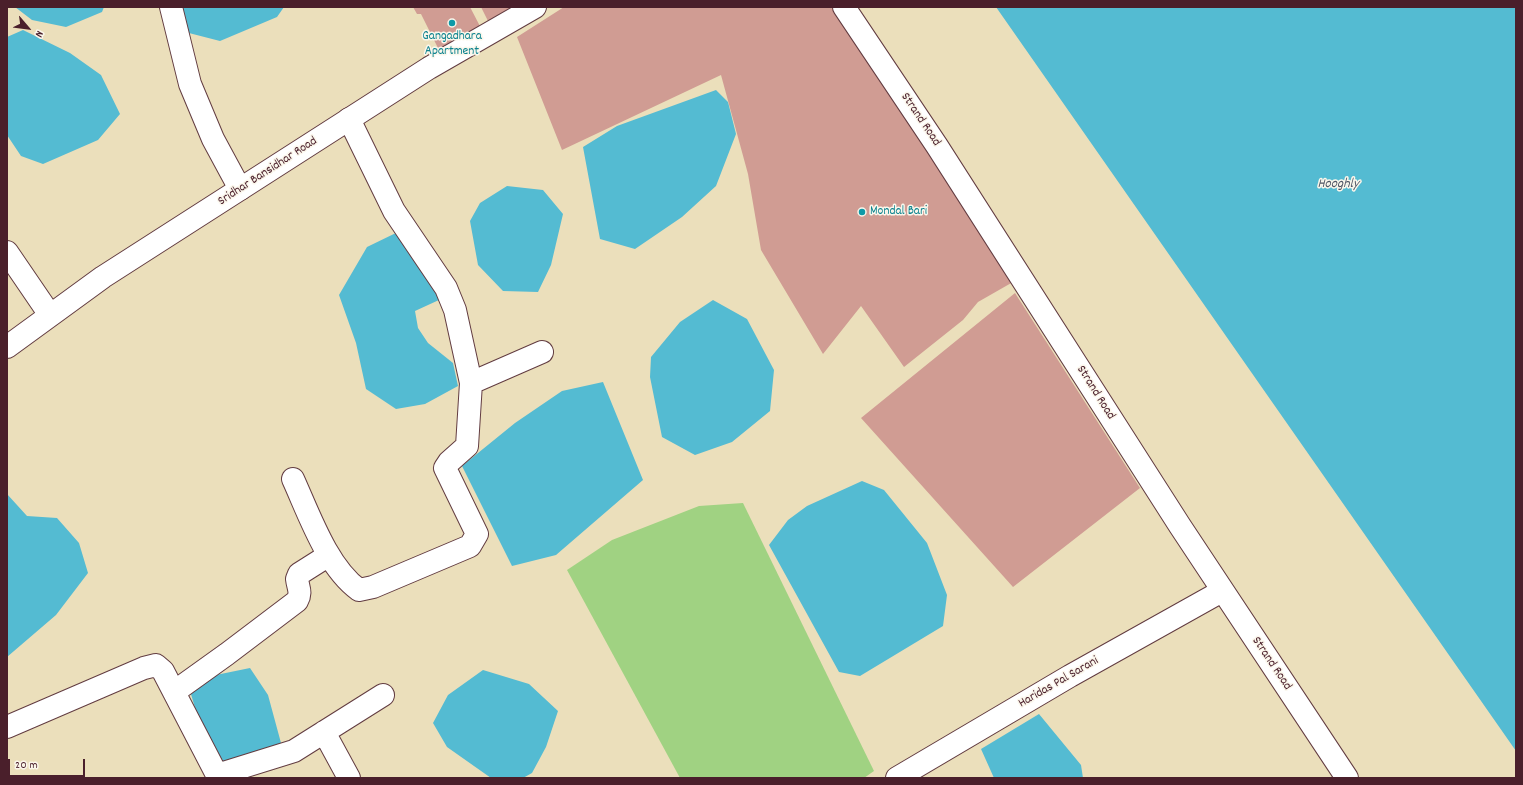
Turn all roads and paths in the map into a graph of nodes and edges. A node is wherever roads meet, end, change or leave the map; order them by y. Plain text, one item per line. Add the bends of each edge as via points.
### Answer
1 (171, 7) edge
2 (535, 7) edge
3 (844, 7) edge
4 (349, 119) junction
5 (240, 189) junction
6 (7, 252) edge
7 (50, 315) junction
8 (7, 347) edge
9 (542, 352) dead end
10 (471, 383) junction
11 (293, 479) dead end
12 (329, 555) junction
13 (1222, 591) junction
14 (174, 692) junction
15 (383, 695) dead end
16 (7, 727) edge
17 (324, 732) junction
18 (218, 777) edge
19 (349, 778) edge
20 (897, 778) edge
21 (1347, 778) edge

1 - 5 street via 190,84 213,139
2 - 4 street, Sridhar Bansidhar Road via 429,68
3 - 13 street, Strand Road via 937,146
4 - 5 street, Sridhar Bansidhar Road
4 - 10 street via 394,211 446,288 455,310
5 - 7 street, Sridhar Bansidhar Road via 103,277
6 - 7 street
7 - 8 street, Sridhar Bansidhar Road
9 - 10 street
10 - 12 street via 467,446 445,468 477,534 474,542 470,546 372,587 359,590 349,583
11 - 12 street
12 - 14 street via 299,574 297,579 300,596 297,601
13 - 20 street, Haridas Pal Sarani via 1070,676
13 - 21 street, Strand Road
14 - 16 street via 163,671 156,665
14 - 18 street
15 - 17 street
17 - 18 street via 294,751
17 - 19 street

